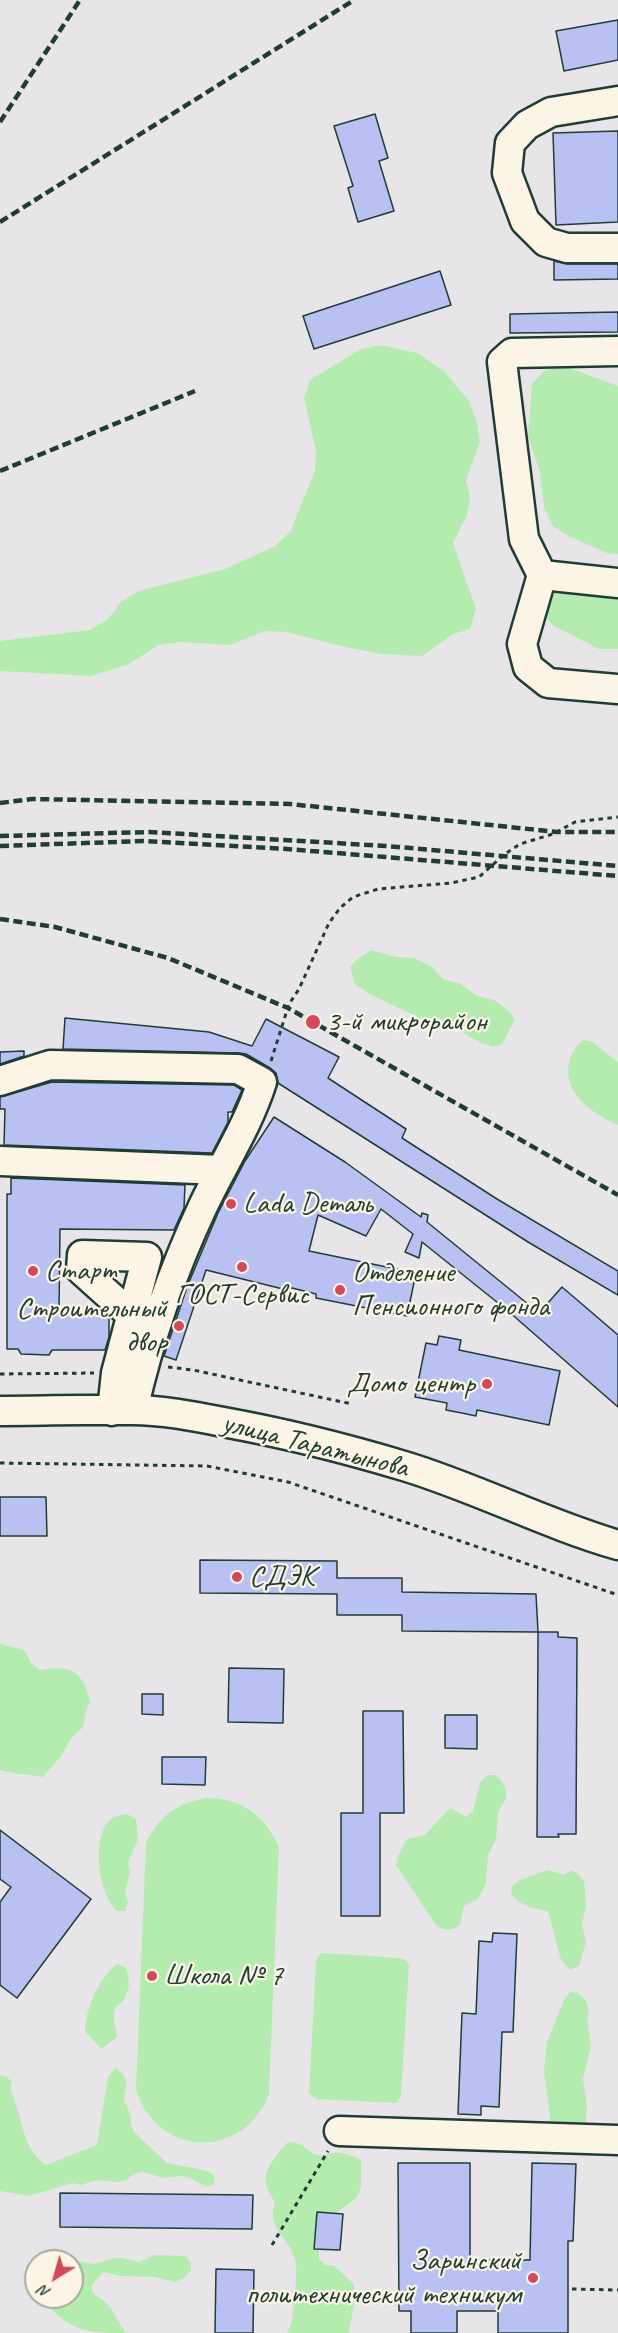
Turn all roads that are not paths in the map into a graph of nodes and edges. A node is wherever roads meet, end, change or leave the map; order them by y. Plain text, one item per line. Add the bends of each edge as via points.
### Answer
1 (618, 101) edge
2 (618, 248) edge
3 (618, 351) edge
4 (542, 575) junction
5 (618, 583) edge
6 (618, 689) edge
7 (0, 1081) edge
8 (0, 1161) edge
9 (221, 1170) junction
10 (130, 1314) dead end
11 (123, 1410) junction
12 (0, 1411) edge
13 (618, 1545) edge
14 (339, 2131) road end
15 (618, 2140) edge

1 - 2 street via 551,112 527,125 510,143 507,173 525,221 546,242 567,248
3 - 4 street via 512,353 502,362 524,538
4 - 5 street
4 - 6 street via 522,644 528,667 548,683
7 - 9 street via 50,1065 238,1070 250,1074 262,1082
8 - 9 street
9 - 11 street via 179,1260
10 - 11 street via 116,1373
11 - 12 street, улица Таратынова
11 - 13 street, улица Таратынова via 193,1416 342,1448 440,1478
14 - 15 street

